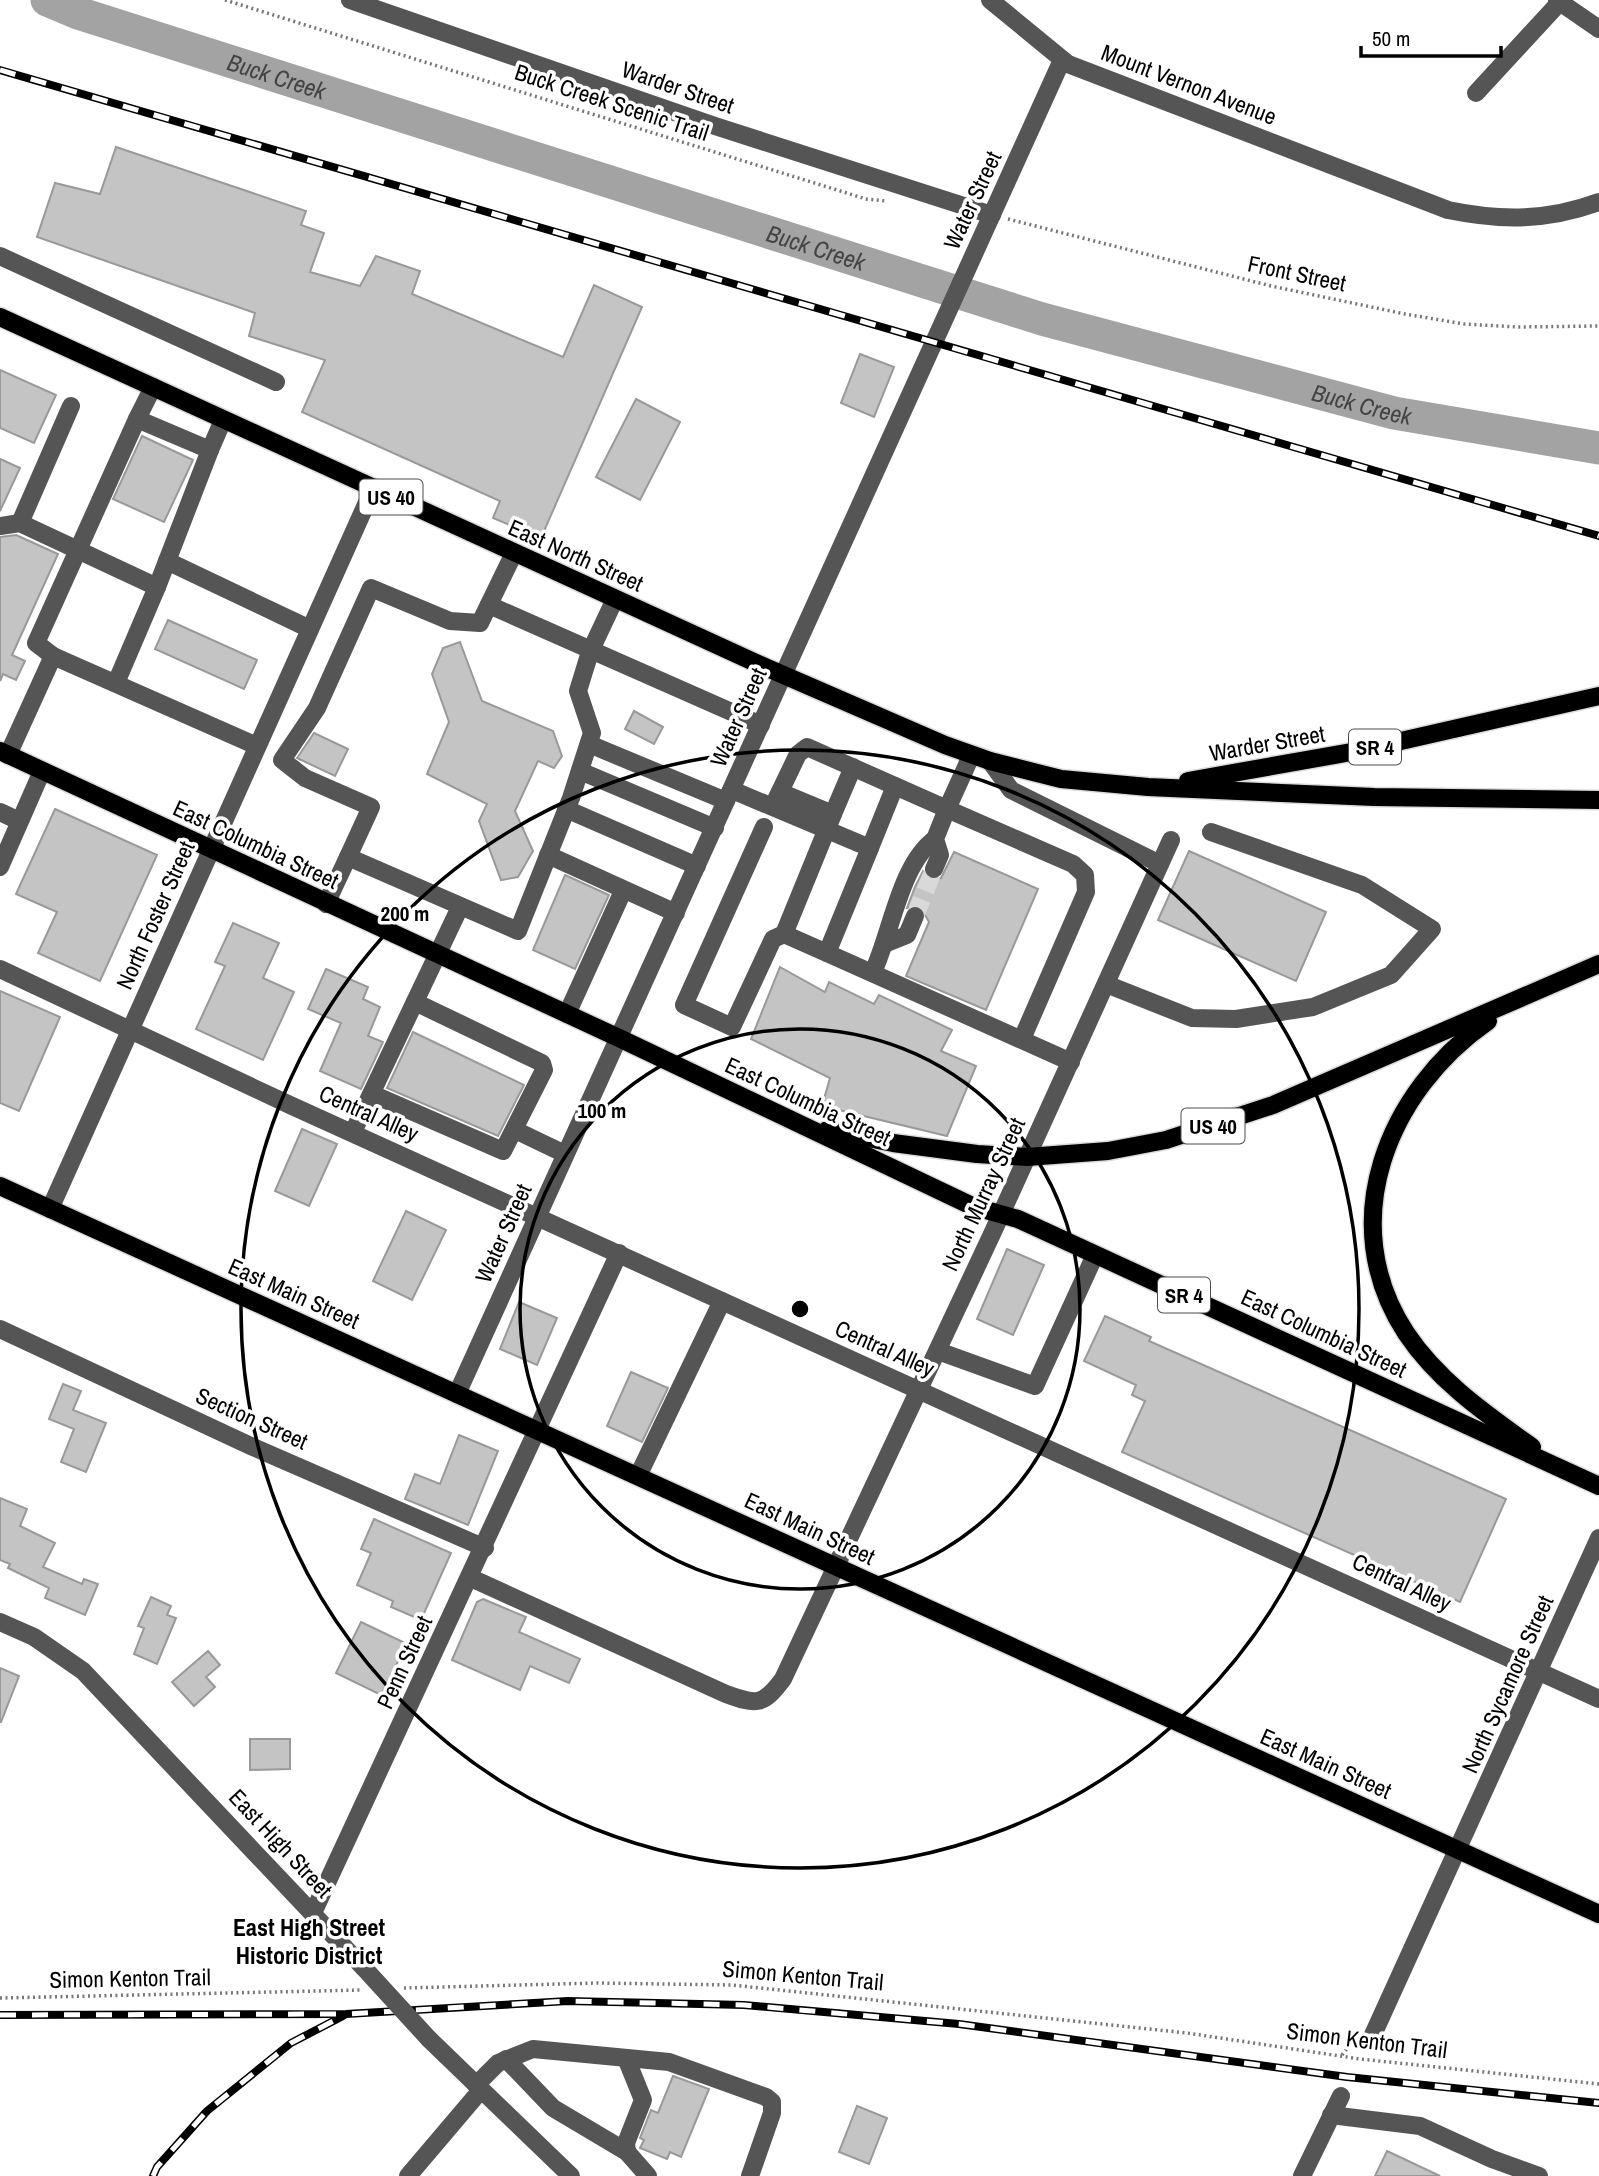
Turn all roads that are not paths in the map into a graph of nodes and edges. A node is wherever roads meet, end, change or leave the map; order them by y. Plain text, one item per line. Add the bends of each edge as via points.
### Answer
1 (990, 0) edge
2 (1558, 1) edge
3 (362, 2) edge
4 (1599, 29) edge
5 (1062, 60) junction
6 (1476, 93) dead end
7 (1599, 202) edge
8 (992, 215) junction
9 (0, 256) edge
10 (0, 317) edge
11 (276, 382) dead end
12 (152, 387) junction
13 (71, 406) dead end
14 (137, 419) junction
15 (223, 420) junction
16 (210, 450) junction
17 (373, 489) junction
18 (20, 523) junction
19 (0, 526) edge
20 (78, 550) junction
21 (514, 553) junction
22 (167, 561) junction
23 (157, 587) junction
24 (615, 599) junction
25 (489, 605) junction
26 (310, 629) junction
27 (590, 652) junction
28 (53, 656) junction
29 (784, 675) junction
30 (116, 683) junction
31 (1599, 696) edge
32 (761, 725) junction
33 (589, 744) junction
34 (257, 746) junction
35 (4, 753) edge
36 (971, 756) junction
37 (990, 761) junction
38 (853, 767) junction
39 (42, 771) junction
40 (580, 771) junction
41 (895, 786) junction
42 (1148, 788) junction
43 (729, 796) junction
44 (776, 800) junction
45 (1599, 800) edge
46 (566, 809) junction
47 (947, 809) junction
48 (0, 812) edge
49 (19, 821) junction
50 (829, 822) junction
51 (764, 827) dead end
52 (715, 828) junction
53 (1211, 832) dead end
54 (935, 839) junction
55 (1171, 840) dead end
56 (870, 848) junction
57 (210, 851) junction
58 (548, 855) junction
59 (348, 858) junction
60 (1160, 864) junction
61 (697, 866) junction
62 (0, 867) edge
63 (934, 869) tunnel mouth
64 (624, 891) junction
65 (326, 904) junction
66 (460, 907) junction
67 (676, 913) junction
68 (915, 916) tunnel mouth
69 (784, 934) junction
70 (887, 943) junction
71 (827, 953) junction
72 (438, 954) junction
73 (1599, 964) edge
74 (0, 969) edge
75 (873, 972) junction
76 (1106, 984) junction
77 (1517, 1001) junction
78 (415, 1002) junction
79 (567, 1014) junction
80 (131, 1029) junction
81 (619, 1038) junction
82 (1022, 1039) junction
83 (1071, 1062) junction
84 (372, 1094) junction
85 (800, 1125) junction
86 (515, 1130) junction
87 (353, 1132) junction
88 (565, 1154) junction
89 (1027, 1157) junction
90 (0, 1186) edge
91 (50, 1209) junction
92 (1002, 1213) junction
93 (538, 1216) junction
94 (619, 1253) junction
95 (1095, 1255) junction
96 (722, 1301) junction
97 (0, 1329) edge
98 (938, 1351) junction
99 (920, 1390) junction
100 (457, 1394) junction
101 (535, 1429) junction
102 (1566, 1471) junction
103 (638, 1476) junction
104 (1599, 1486) edge
105 (1599, 1538) edge
106 (485, 1548) junction
107 (836, 1567) junction
108 (476, 1580) junction
109 (0, 1622) edge
110 (1539, 1672) junction
111 (1599, 1699) edge
112 (1459, 1850) junction
113 (313, 1913) junction
114 (1599, 1914) edge
115 (1372, 2037) dead end
116 (626, 2058) junction
117 (506, 2059) junction
118 (479, 2088) junction
119 (1341, 2096) dead end
120 (1331, 2115) junction
121 (627, 2152) junction
122 (408, 2176) edge
123 (571, 2176) edge
124 (648, 2176) edge
125 (750, 2176) edge
126 (1302, 2176) edge
127 (1539, 2176) edge

1 - 5 street, Mount Vernon Avenue
2 - 4 street
2 - 6 street
3 - 8 street, Warder Street via 715,126
5 - 7 street, Mount Vernon Avenue via 1448,210 1511,219 1544,217
5 - 8 street, Water Street
8 - 29 street, Water Street
9 - 11 street
10 - 12 main road, East North Street / US 40
12 - 14 street
12 - 15 main road, East North Street / US 40
13 - 18 street
14 - 16 street
14 - 20 street
15 - 16 street
15 - 17 main road, East North Street / US 40
16 - 22 street
17 - 21 main road, East North Street / US 40
17 - 26 street, North Foster Street
18 - 19 street
18 - 20 street
20 - 23 street
20 - 28 street via 36,643
21 - 24 main road, East North Street / US 40
21 - 25 street
22 - 23 street
22 - 26 street
23 - 30 street
24 - 27 street
24 - 29 main road, East North Street / US 40
25 - 27 street
25 - 59 street via 480,623 450,621 371,588 317,708 282,760 304,778 371,807
26 - 34 street, North Foster Street
27 - 32 street
27 - 33 street via 578,691 592,733
28 - 30 street
28 - 35 street
29 - 32 street, Water Street
29 - 36 main road, East North Street / US 40
30 - 34 street
31 - 42 main road, Warder Street / SR 4 via 1357,751
32 - 43 street, Water Street
33 - 40 street
33 - 43 street
34 - 57 street, North Foster Street
35 - 39 main road, East Columbia Street / US 40
36 - 37 main road, East North Street / US 40
36 - 47 street
37 - 42 main road, East North Street / US 40 via 1061,779
37 - 60 street via 1011,790
38 - 41 street
38 - 44 street via 807,747 798,754
38 - 50 street
39 - 49 street
39 - 57 main road, East Columbia Street / US 40
40 - 46 street
40 - 52 street
41 - 47 street
41 - 56 street
42 - 45 main road, US 40
43 - 44 street
43 - 52 street, Water Street
44 - 50 street
46 - 58 street
46 - 61 street
47 - 54 street
47 - 82 street via 1073,864 1084,875 1086,892
48 - 49 street
49 - 62 street
50 - 56 street
50 - 69 street
51 - 69 street via 684,1005 732,1027 773,939
52 - 61 street, Water Street
53 - 76 street via 1362,885 1432,929 1391,975 1313,1007 1236,1019 1192,1018
54 - 63 street via 940,855
54 - 70 street via 921,849 888,925
55 - 60 street, North Murray Street
56 - 71 street
57 - 65 main road, East Columbia Street / US 40
57 - 80 street, North Foster Street
58 - 64 street
58 - 66 street via 517,932
59 - 65 street
59 - 66 street
60 - 76 street, North Murray Street
61 - 67 street, Water Street
64 - 67 street
64 - 79 street
65 - 72 main road, East Columbia Street / US 40
66 - 72 street
67 - 81 street, Water Street
68 - 70 street via 906,935
69 - 71 street
70 - 75 street
71 - 75 street
72 - 78 street
72 - 79 main road, East Columbia Street / US 40
73 - 77 main road, US 40
74 - 80 street, Central Alley
75 - 82 street
76 - 83 street, North Murray Street
77 - 89 main road, US 40 via 1214,1126 1108,1151
77 - 102 main road via 1457,1044 1409,1099 1381,1162 1374,1195 1376,1250 1393,1309 1425,1358 1478,1408
78 - 84 street
78 - 86 street via 542,1063 544,1070
79 - 81 main road, East Columbia Street / US 40
80 - 87 street, Central Alley
80 - 91 street, North Foster Street
81 - 85 main road, East Columbia Street / US 40
81 - 88 street, Water Street
82 - 83 street
83 - 89 street, North Murray Street
84 - 86 street via 499,1151 505,1149
84 - 87 street
85 - 89 main road, US 40 via 893,1143
85 - 92 main road, East Columbia Street / SR 4 via 972,1206
86 - 88 street
87 - 93 street, Central Alley
88 - 93 street, Water Street
89 - 92 street, North Murray Street
90 - 91 main road, East Main Street
91 - 100 main road, East Main Street
92 - 95 main road, East Columbia Street / SR 4
92 - 98 street, North Murray Street
93 - 94 street, Central Alley
93 - 100 street, Water Street
94 - 96 street, Central Alley
94 - 101 street, Penn Street
95 - 98 street via 1035,1386
95 - 102 main road, East Columbia Street / SR 4
96 - 99 street, Central Alley
96 - 103 street
97 - 106 street, Section Street
98 - 99 street, North Murray Street
99 - 107 street, North Murray Street
99 - 110 street, Central Alley
100 - 101 main road, East Main Street
101 - 103 main road, East Main Street
101 - 106 street, Penn Street
102 - 104 main road, East Columbia Street / SR 4
103 - 107 main road, East Main Street
105 - 110 street, North Sycamore Street
106 - 108 street, Penn Street
107 - 108 street, North Murray Street via 783,1679 760,1702 737,1698
107 - 112 main road, East Main Street
108 - 113 street, Penn Street
109 - 113 street, East High Street via 34,1637 83,1671
110 - 111 street, Central Alley
110 - 112 street, North Sycamore Street
112 - 114 main road, East Main Street
112 - 115 street, North Sycamore Street
113 - 118 street, East High Street, bridge
116 - 117 street via 533,2049
116 - 121 street via 643,2100 626,2143
116 - 125 street via 692,2068 772,2102
117 - 118 street
117 - 121 street via 553,2108
118 - 122 street
118 - 123 street, East High Street
119 - 120 street
120 - 126 street
120 - 127 street via 1420,2126
121 - 124 street

